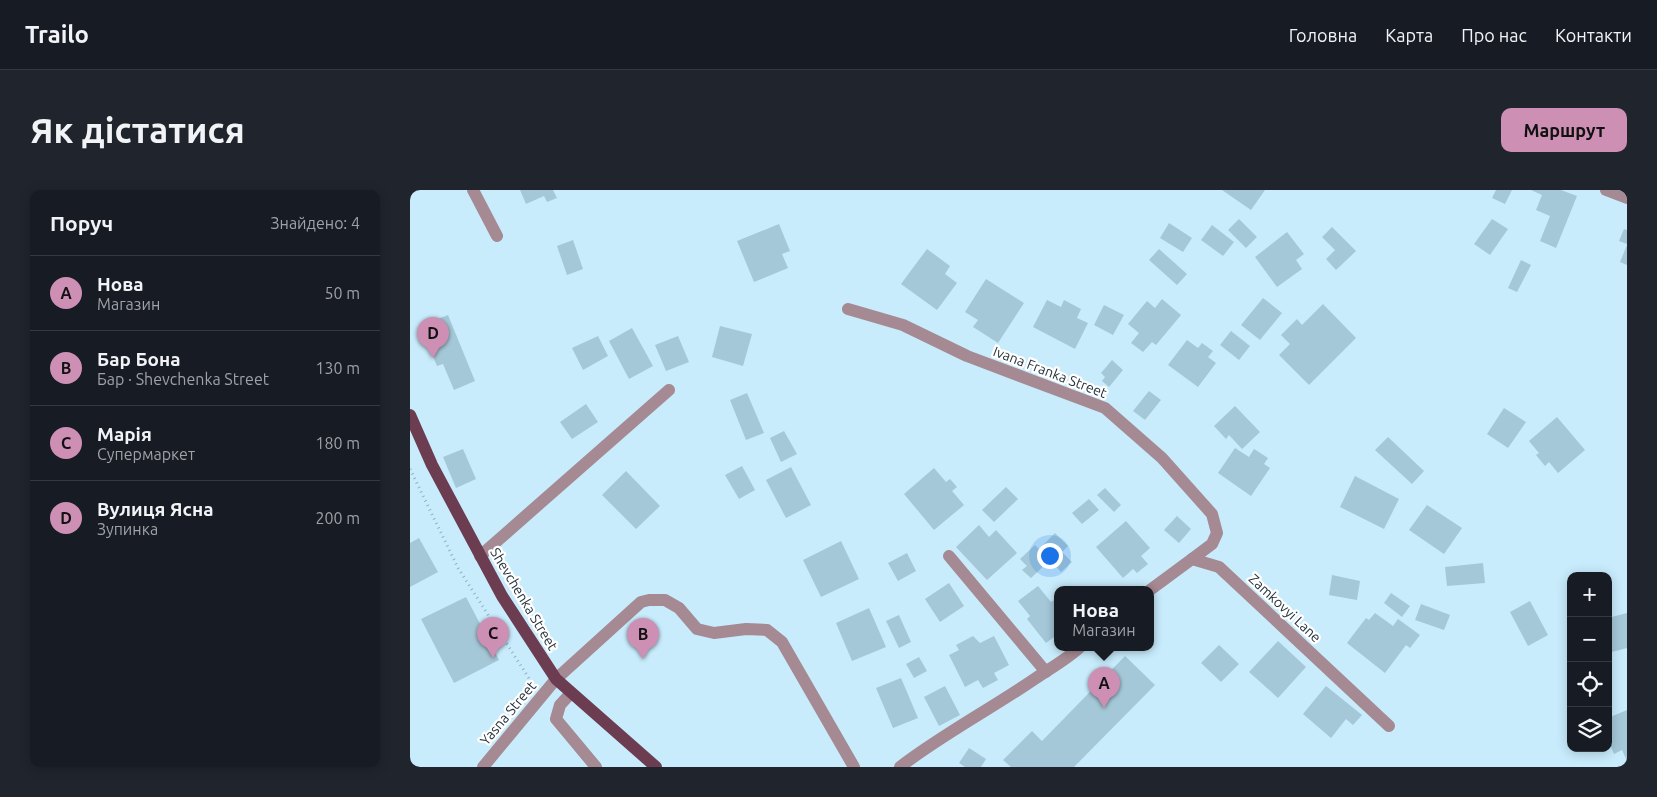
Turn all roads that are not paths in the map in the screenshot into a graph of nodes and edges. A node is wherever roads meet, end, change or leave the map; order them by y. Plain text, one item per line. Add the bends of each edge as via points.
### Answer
1 (473, 190) edge
2 (1606, 190) edge
3 (1627, 198) edge
4 (497, 236) dead end
5 (848, 309) dead end
6 (669, 390) dead end
7 (410, 415) edge
8 (480, 556) junction
9 (949, 556) dead end
10 (1192, 559) junction
11 (1154, 587) edge
12 (1075, 651) edge
13 (1046, 672) junction
14 (556, 679) junction
15 (571, 693) junction
16 (1388, 726) dead end
17 (483, 767) edge
18 (596, 767) edge
19 (656, 767) edge
20 (854, 767) edge
21 (900, 767) edge

1 - 4 street
2 - 3 street
5 - 10 street, Ivana Franka Street via 902,325 967,356 1105,408 1162,458 1212,514 1217,533 1212,544
6 - 8 street
7 - 8 main road, Shevchenka Street via 432,465
8 - 14 main road, Shevchenka Street
9 - 13 street
10 - 11 street
10 - 16 street, Zamkovyi Lane via 1219,567
12 - 13 street
13 - 21 street via 924,748
14 - 15 main road, Shevchenka Street
14 - 17 street, Yasna Street
14 - 20 street, Yasna Street via 641,602 649,600 665,600 679,608 697,629 714,633 767,630 782,642
15 - 18 street via 560,705 556,719
15 - 19 main road, Shevchenka Street

